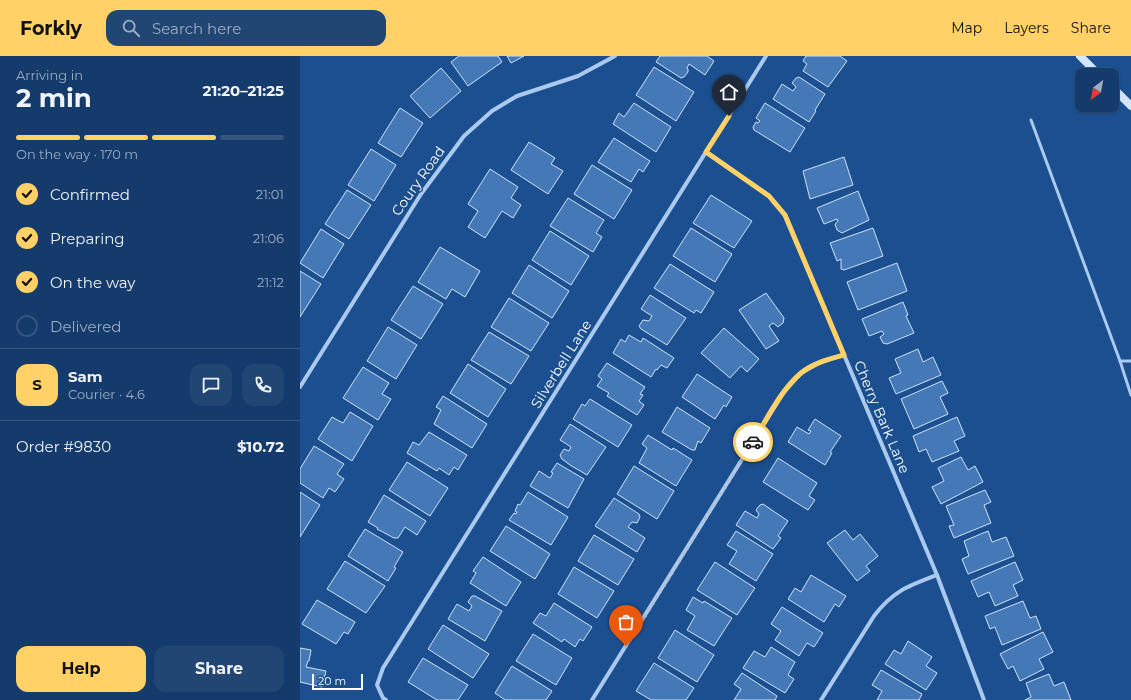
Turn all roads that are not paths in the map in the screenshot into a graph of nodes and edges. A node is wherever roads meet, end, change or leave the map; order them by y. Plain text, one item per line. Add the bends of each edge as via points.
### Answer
1 (615, 56) edge
2 (766, 56) edge
3 (1080, 56) edge
4 (1092, 68) edge
5 (1119, 94) edge
6 (1131, 106) edge
7 (1031, 120) dead end
8 (706, 152) junction
9 (844, 355) junction
10 (1131, 361) edge
11 (1120, 362) junction
12 (300, 386) edge
13 (1131, 395) edge
14 (936, 575) junction
15 (386, 700) edge
16 (592, 700) edge
17 (821, 700) edge
18 (984, 700) edge

1 - 12 street, Coury Road via 578,76 517,96 492,111 464,136 421,194
2 - 8 street, Silverbell Lane
3 - 4 main road
5 - 6 main road
7 - 11 lane
8 - 9 street, Cherry Bark Lane via 769,196 785,215
8 - 15 street, Silverbell Lane via 383,668 377,685
9 - 14 street, Cherry Bark Lane
9 - 16 street via 821,362 801,373 784,392
10 - 11 lane
11 - 13 lane
14 - 17 street via 902,589 882,605
14 - 18 street, Cherry Bark Lane

